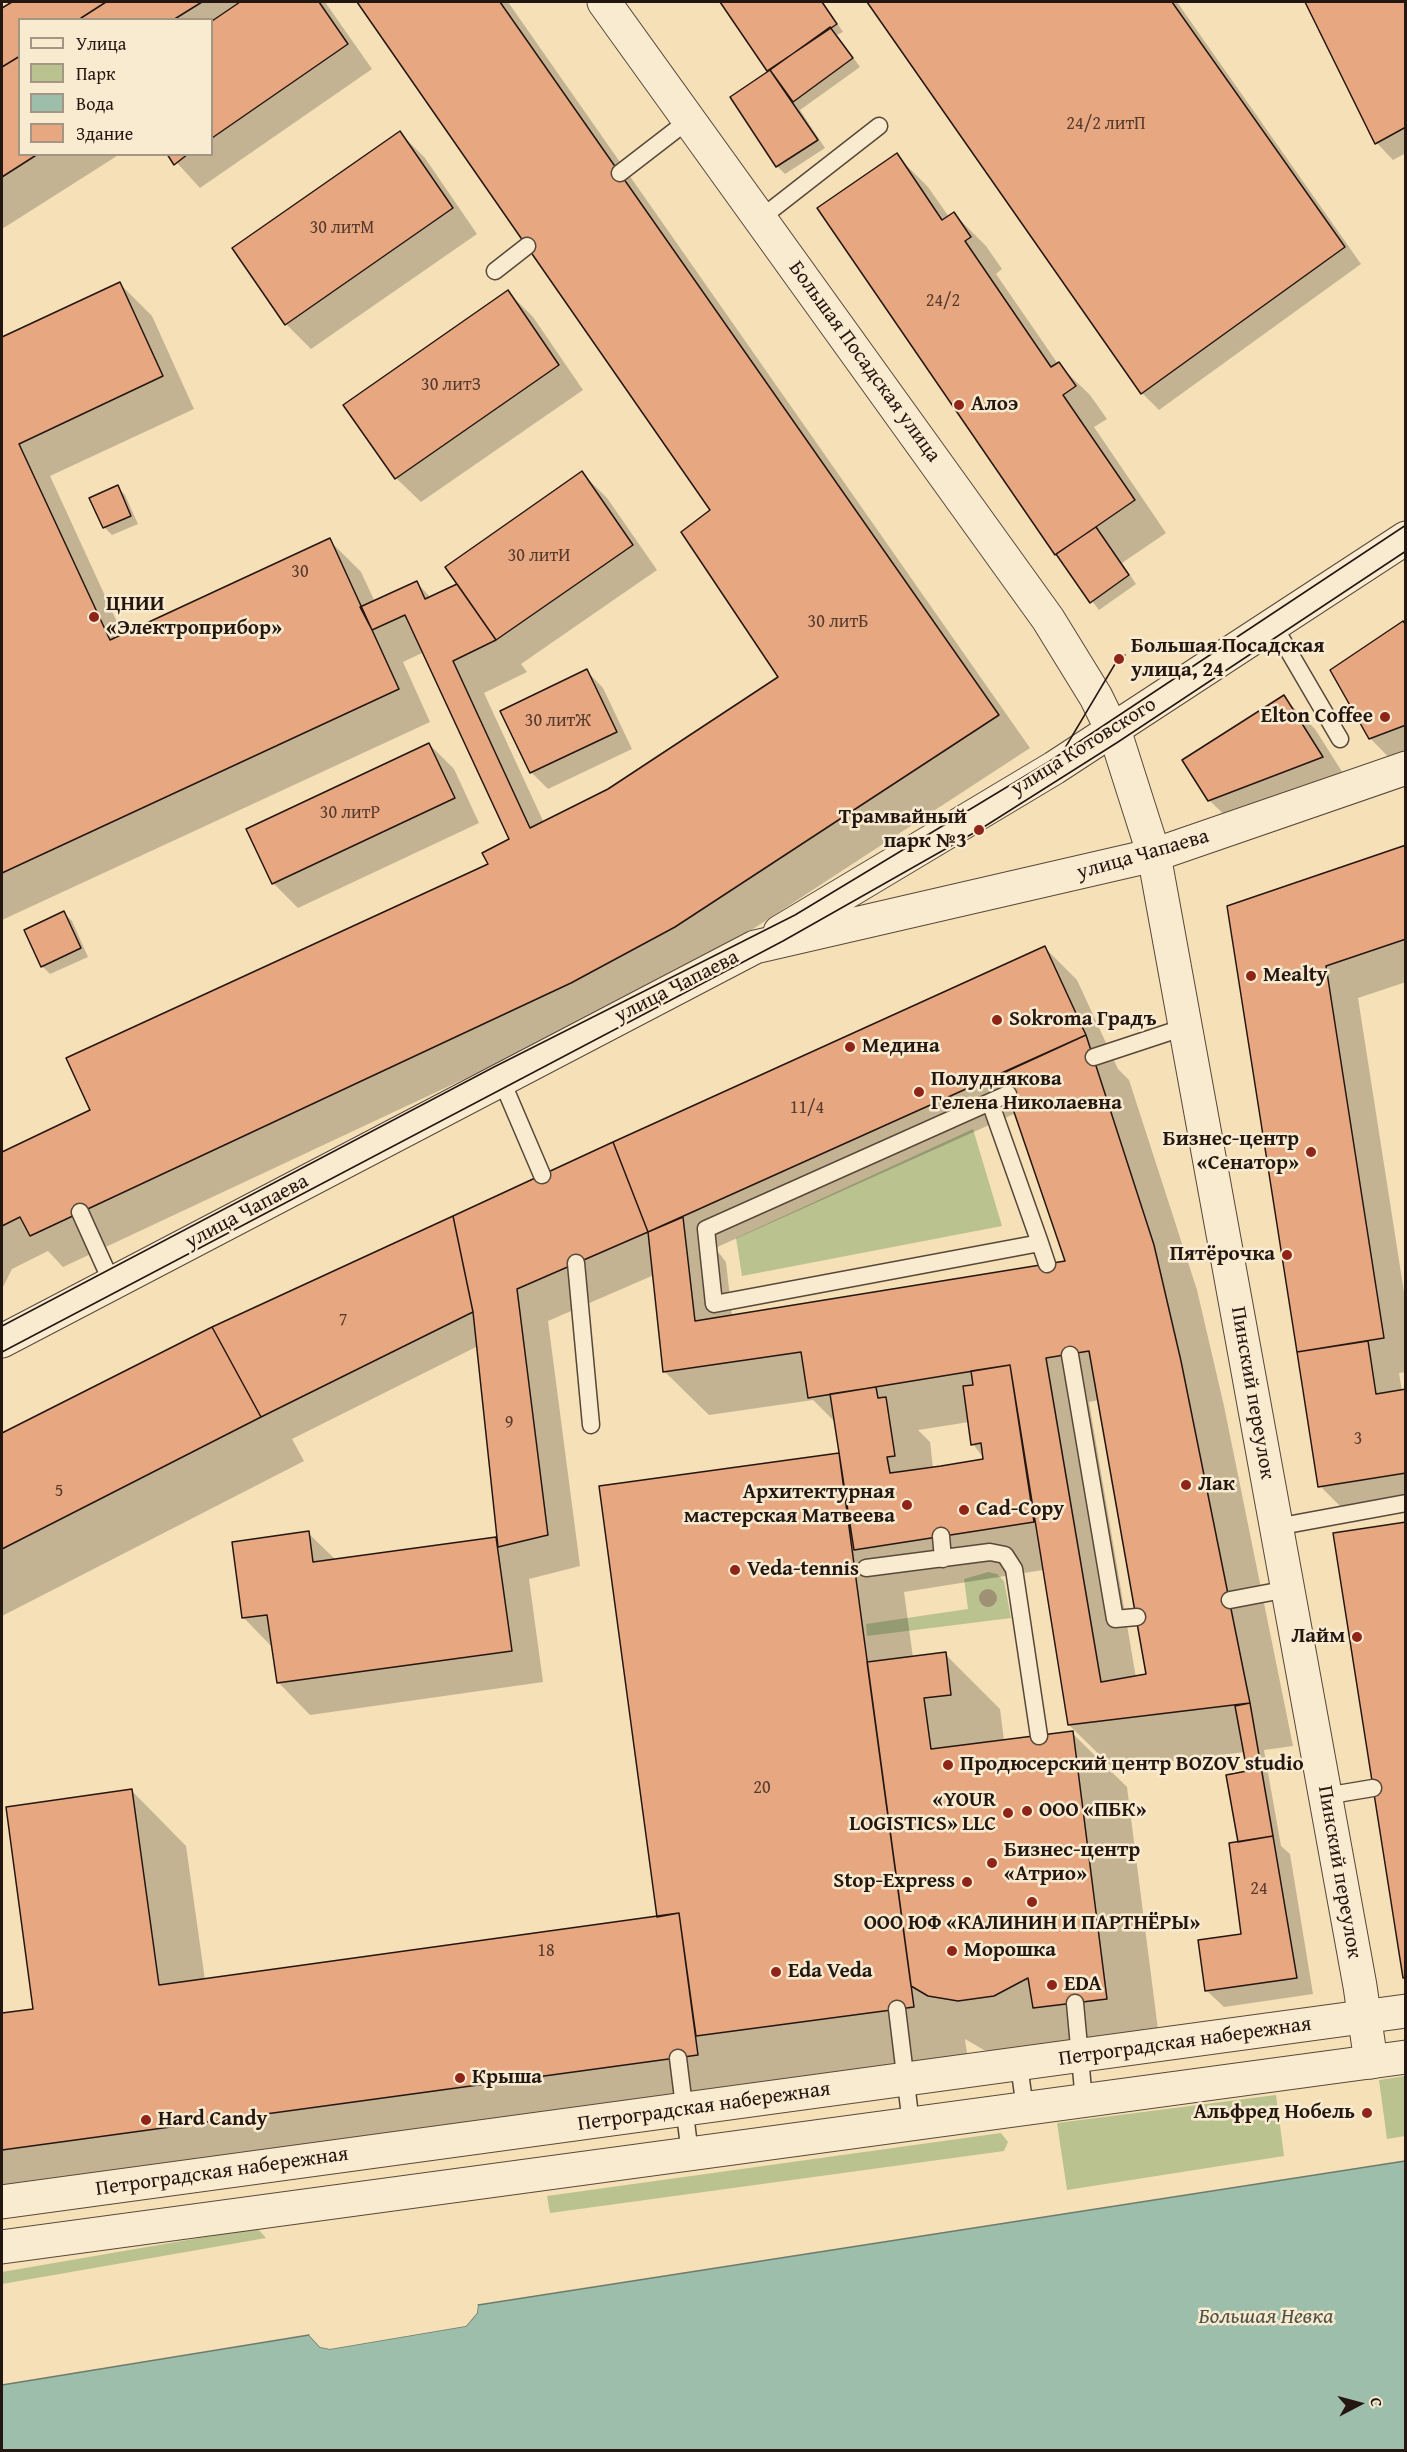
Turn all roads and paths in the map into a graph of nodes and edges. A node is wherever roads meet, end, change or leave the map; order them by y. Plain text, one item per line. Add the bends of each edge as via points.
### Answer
1 (604, 2) edge
2 (690, 119) junction
3 (879, 126) dead end
4 (620, 173) dead end
5 (760, 218) junction
6 (527, 246) dead end
7 (495, 271) dead end
8 (1406, 538) edge
9 (1274, 626) junction
10 (1112, 730) junction
11 (1340, 739) dead end
12 (1406, 768) edge
13 (1154, 855) junction
14 (755, 947) junction
15 (1185, 1026) junction
16 (1094, 1057) dead end
17 (501, 1079) junction
18 (1008, 1094) dead end
19 (990, 1102) junction
20 (542, 1175) dead end
21 (80, 1212) dead end
22 (1040, 1243) junction
23 (576, 1263) dead end
24 (1047, 1264) dead end
25 (112, 1283) junction
26 (2, 1341) edge
27 (1070, 1354) dead end
28 (591, 1425) dead end
29 (1406, 1503) edge
30 (1276, 1527) junction
31 (941, 1536) dead end
32 (943, 1559) junction
33 (866, 1568) dead end
34 (1288, 1589) junction
35 (1230, 1600) dead end
36 (1137, 1617) dead end
37 (1039, 1736) dead end
38 (1373, 1788) dead end
39 (1325, 1796) junction
40 (1075, 2003) dead end
41 (897, 2009) dead end
42 (1406, 2011) edge
43 (1365, 2016) junction
44 (1078, 2057) junction
45 (1406, 2057) edge
46 (678, 2058) dead end
47 (1371, 2062) junction
48 (1019, 2065) junction
49 (906, 2080) junction
50 (1084, 2101) junction
51 (1025, 2109) junction
52 (684, 2110) junction
53 (911, 2124) junction
54 (690, 2154) junction
55 (2, 2202) edge
56 (2, 2242) edge

1 - 2 street, Большая Посадская улица
2 - 4 lane
2 - 5 street, Большая Посадская улица
3 - 5 lane
5 - 10 street, Большая Посадская улица via 1048,619
6 - 7 lane
8 - 9 street, улица Котовского
9 - 10 street, улица Котовского
9 - 11 lane
10 - 13 street, Пинский переулок
10 - 14 street, улица Котовского
12 - 13 street, улица Чапаева
13 - 14 street, улица Чапаева
13 - 15 street, Пинский переулок
14 - 17 street, улица Чапаева
15 - 16 lane
15 - 30 street, Пинский переулок
17 - 20 lane
17 - 25 street, улица Чапаева
18 - 19 lane
19 - 22 lane
19 - 22 lane via 706,1229 714,1304
21 - 25 lane
22 - 24 lane
23 - 28 lane
25 - 26 street, улица Чапаева
27 - 36 lane via 1115,1619
29 - 30 lane
30 - 34 street, Пинский переулок
31 - 32 lane
32 - 33 lane
32 - 37 lane via 990,1552 1005,1556 1014,1569
34 - 35 lane
34 - 39 street, Пинский переулок
38 - 39 lane
39 - 43 street, Пинский переулок
40 - 44 lane
41 - 49 lane
42 - 43 street, Петроградская набережная
43 - 44 street, Петроградская набережная
43 - 47 street, Пинский переулок
44 - 48 street, Петроградская набережная
44 - 50 lane
45 - 47 street, Петроградская набережная
46 - 52 lane
47 - 50 street, Петроградская набережная
48 - 49 street, Петроградская набережная
48 - 51 lane
49 - 52 street, Петроградская набережная
49 - 53 lane
50 - 51 street, Петроградская набережная
51 - 53 street, Петроградская набережная
52 - 54 lane
52 - 55 street, Петроградская набережная
53 - 54 street, Петроградская набережная
54 - 56 street, Петроградская набережная

